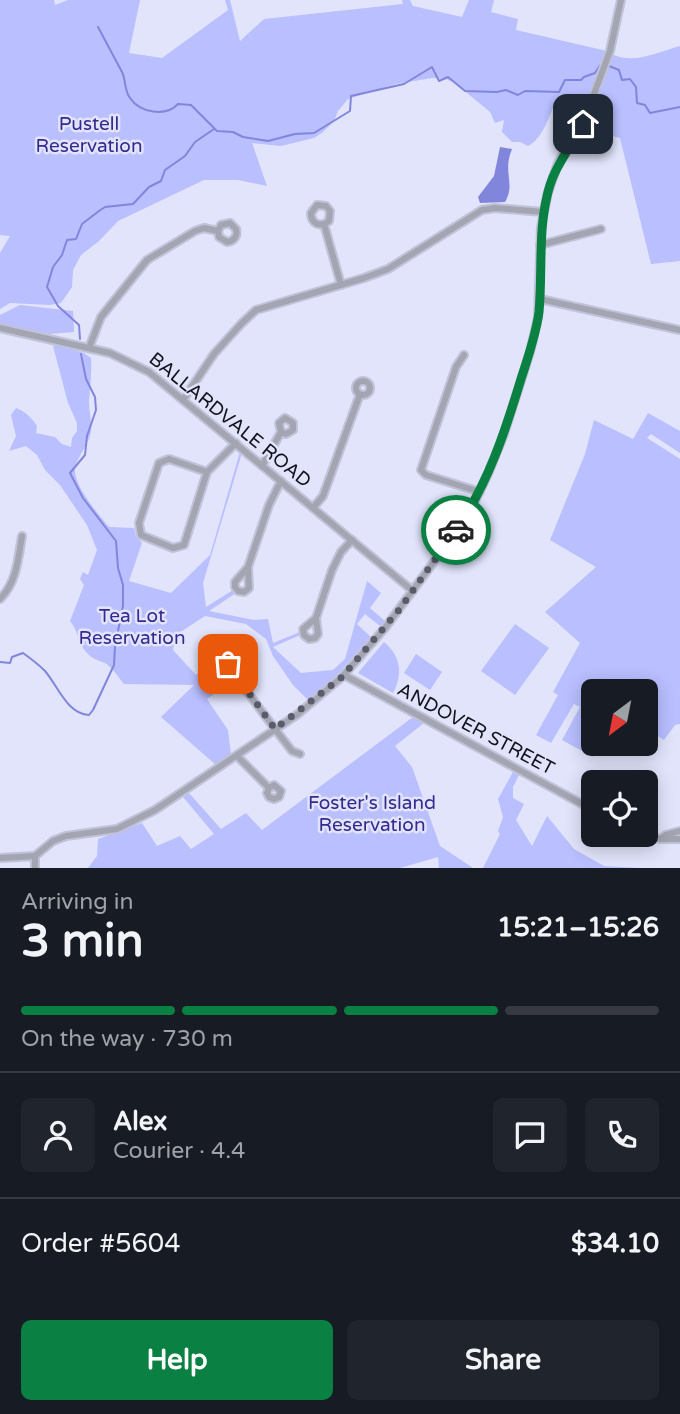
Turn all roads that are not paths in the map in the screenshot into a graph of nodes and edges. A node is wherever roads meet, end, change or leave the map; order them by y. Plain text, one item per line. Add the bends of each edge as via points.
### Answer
1 (621, 0) edge
2 (543, 212) junction
3 (324, 224) dead end
4 (601, 229) dead end
5 (218, 231) dead end
6 (540, 246) junction
7 (341, 285) junction
8 (540, 299) junction
9 (0, 328) edge
10 (680, 330) edge
11 (89, 348) junction
12 (464, 355) dead end
13 (360, 394) dead end
14 (183, 400) junction
15 (281, 432) dead end
16 (236, 443) junction
17 (262, 466) junction
18 (207, 472) junction
19 (281, 481) junction
20 (480, 492) junction
21 (313, 508) junction
22 (22, 536) dead end
23 (352, 540) junction
24 (248, 567) dead end
25 (413, 591) junction
26 (0, 599) edge
27 (316, 618) dead end
28 (228, 664) dead end
29 (344, 675) junction
30 (275, 729) junction
31 (300, 754) dead end
32 (237, 756) junction
33 (269, 788) dead end
34 (581, 803) edge
35 (680, 831) edge
36 (658, 838) edge
37 (662, 839) junction
38 (680, 839) edge
39 (35, 856) junction
40 (0, 858) edge
41 (35, 868) edge

1 - 2 street via 610,51 581,128 557,166
2 - 6 street
2 - 7 street via 479,211 388,269
3 - 7 street
4 - 6 street
5 - 11 street via 195,231 147,260 98,322
6 - 8 street
7 - 14 street via 252,313 214,354
8 - 10 street
8 - 20 street via 530,352
9 - 11 street, BALLARDVALE ROAD
11 - 14 street, BALLARDVALE ROAD via 139,366
12 - 20 street via 421,470
13 - 21 street via 323,496
14 - 16 street, BALLARDVALE ROAD
15 - 17 street
16 - 17 street, BALLARDVALE ROAD
16 - 18 street
17 - 19 street, BALLARDVALE ROAD
18 - 18 street via 184,545 173,548 141,535 139,523 159,463 169,459
19 - 21 street, BALLARDVALE ROAD
19 - 24 street
20 - 25 street
21 - 23 street, BALLARDVALE ROAD
22 - 26 street via 13,581
23 - 25 street, BALLARDVALE ROAD
23 - 27 street via 332,570
25 - 29 street
28 - 30 street
29 - 30 street
29 - 34 street, ANDOVER STREET
30 - 31 street via 292,751
30 - 32 street
32 - 33 street
32 - 39 street via 129,824 66,836
35 - 37 street
36 - 37 street
37 - 38 street
39 - 40 street
39 - 41 street

